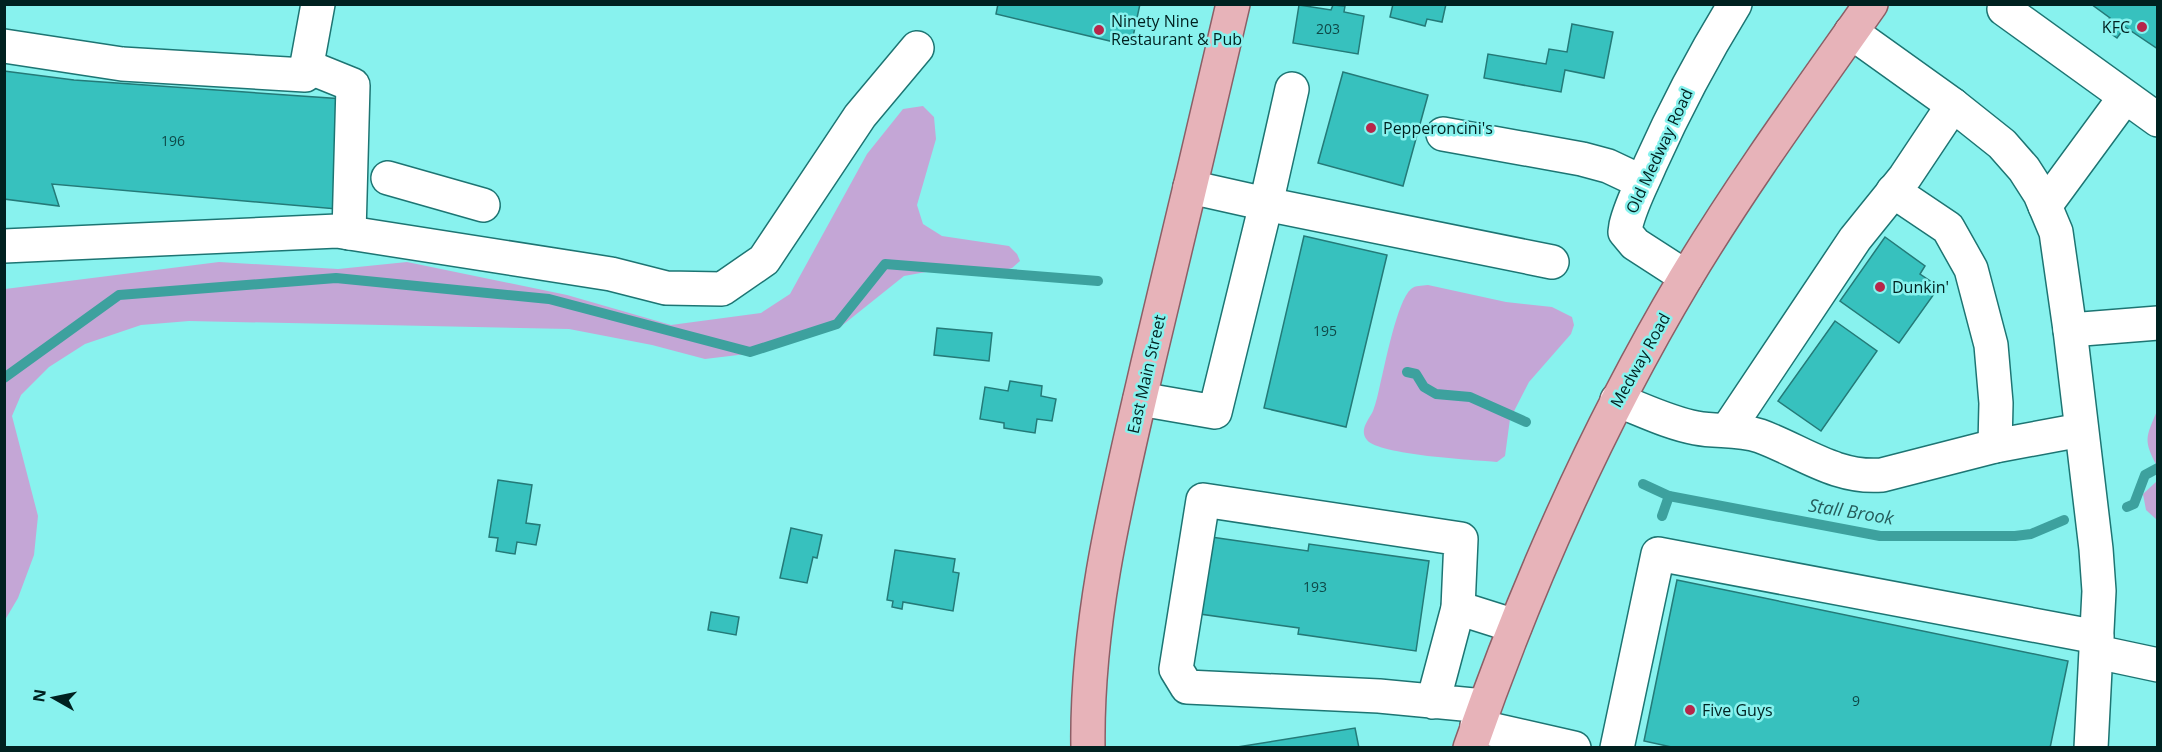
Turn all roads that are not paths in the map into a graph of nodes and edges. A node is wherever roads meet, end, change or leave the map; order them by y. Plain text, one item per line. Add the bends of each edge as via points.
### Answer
1 (318, 4) edge
2 (1233, 4) edge
3 (1735, 4) edge
4 (1871, 4) edge
5 (2007, 4) edge
6 (1851, 32) junction
7 (4, 46) edge
8 (917, 48) dead end
9 (306, 66) junction
10 (1292, 89) dead end
11 (2125, 97) junction
12 (1953, 105) junction
13 (2157, 120) edge
14 (1443, 134) dead end
15 (388, 178) dead end
16 (1642, 182) junction
17 (1190, 187) junction
18 (1893, 191) junction
19 (1266, 204) junction
20 (483, 205) dead end
21 (2045, 206) junction
22 (349, 233) junction
23 (4, 246) edge
24 (1552, 262) dead end
25 (1686, 277) junction
26 (2157, 323) edge
27 (2070, 330) junction
28 (1140, 399) junction
29 (1617, 400) junction
30 (1728, 429) junction
31 (2081, 430) junction
32 (1995, 446) junction
33 (1458, 608) junction
34 (1515, 626) junction
35 (2097, 645) junction
36 (2157, 665) edge
37 (1433, 702) junction
38 (1477, 727) edge
39 (1088, 747) edge
40 (1574, 747) edge
41 (1617, 747) edge
42 (2091, 747) edge

1 - 9 street
2 - 17 main road, East Main Street
3 - 16 street, Old Medway Road via 1692,78
4 - 6 main road, Medway Road
5 - 11 street via 2004,9
6 - 12 street
6 - 25 main road, Medway Road
7 - 9 street via 122,64 305,75
8 - 22 street via 860,117 764,260 722,289 666,288 612,274
9 - 22 street via 353,85
10 - 19 street
11 - 13 street
11 - 21 street
12 - 18 street
12 - 21 street via 2013,155
14 - 16 street via 1582,159
15 - 20 street
16 - 25 street, Old Medway Road via 1625,232 1635,244
17 - 19 street
17 - 28 main road, East Main Street
18 - 30 street via 1855,239
18 - 32 street via 1948,228 1971,269 1991,345
19 - 24 street
19 - 28 street via 1215,412
21 - 27 street via 2059,245
22 - 23 street
25 - 29 main road, Medway Road
26 - 27 street
27 - 31 street
28 - 39 main road, East Main Street via 1112,519 1100,599 1089,694
29 - 30 street via 1679,424
29 - 34 main road, Medway Road
30 - 32 street via 1760,436 1834,470 1865,476
31 - 32 street
31 - 35 street via 2096,549
33 - 34 street
33 - 37 street
33 - 37 street via 1461,539 1203,500 1176,669 1187,687
34 - 38 main road, Medway Road
35 - 36 street
35 - 41 street via 1658,555
35 - 42 street
37 - 38 street
38 - 40 street

